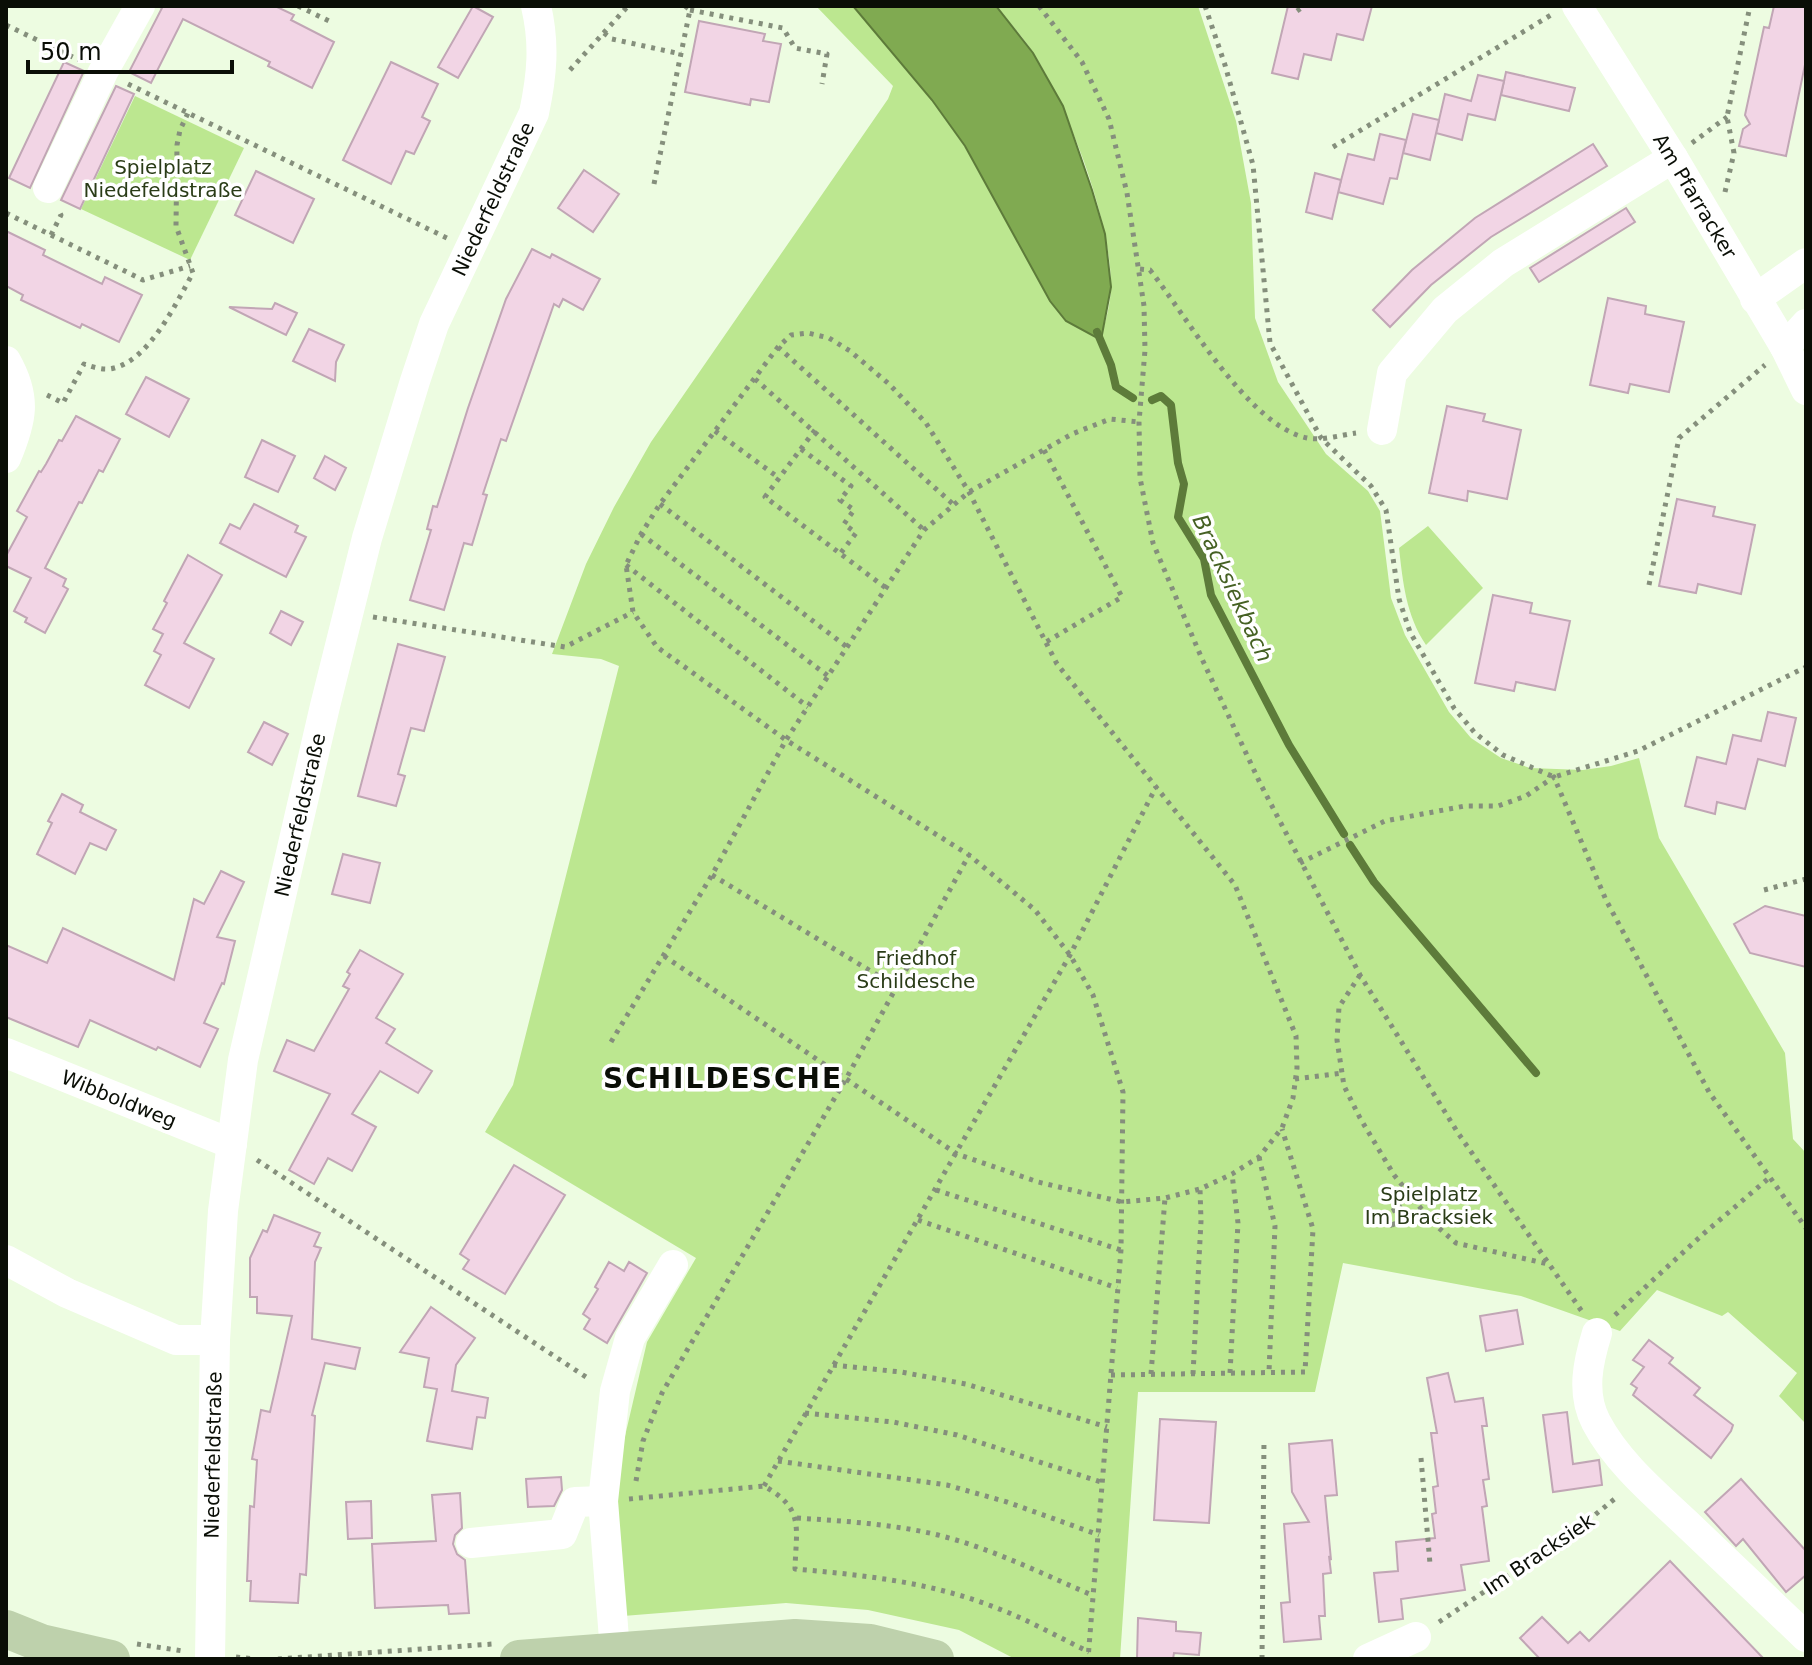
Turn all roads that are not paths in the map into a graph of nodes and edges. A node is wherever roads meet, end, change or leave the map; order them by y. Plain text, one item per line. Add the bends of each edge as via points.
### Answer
1 (140, 6) edge
2 (536, 6) edge
3 (1564, 10) edge
4 (1673, 158) junction
5 (48, 188) dead end
6 (1806, 263) edge
7 (1755, 299) junction
8 (1806, 324) edge
9 (1785, 347) junction
10 (12, 371) edge
11 (1806, 390) edge
12 (1382, 430) dead end
13 (6, 458) edge
14 (6, 1053) edge
15 (232, 1144) junction
16 (6, 1260) edge
17 (673, 1265) dead end
18 (1597, 1333) road end
19 (215, 1340) junction
20 (603, 1501) junction
21 (471, 1543) dead end
22 (6, 1629) edge
23 (1426, 1630) road end
24 (1806, 1637) edge
25 (615, 1651) junction
26 (111, 1659) edge
27 (210, 1659) edge
28 (519, 1659) edge
29 (935, 1659) edge
30 (1368, 1659) edge

1 - 5 street
2 - 15 street, Niederfeldstraße via 543,40 534,113 434,324 367,538 243,1060
3 - 4 street, Am Pfarracker
4 - 7 street, Am Pfarracker
4 - 12 street via 1503,263 1445,310 1392,373
6 - 7 street
7 - 9 street, Am Pfarracker
8 - 9 street
9 - 11 street, Am Pfarracker
10 - 13 street via 22,411
14 - 15 street, Wibboldweg
15 - 19 street, Niederfeldstraße
16 - 19 street via 176,1340
17 - 20 street via 630,1338 615,1391
18 - 24 street via 1587,1364 1587,1394 1595,1421 1636,1475
19 - 27 street, Niederfeldstraße
20 - 21 street via 575,1502 562,1534
20 - 25 street
22 - 26 main road
23 - 30 street
25 - 28 main road
25 - 29 main road via 795,1638 870,1643

